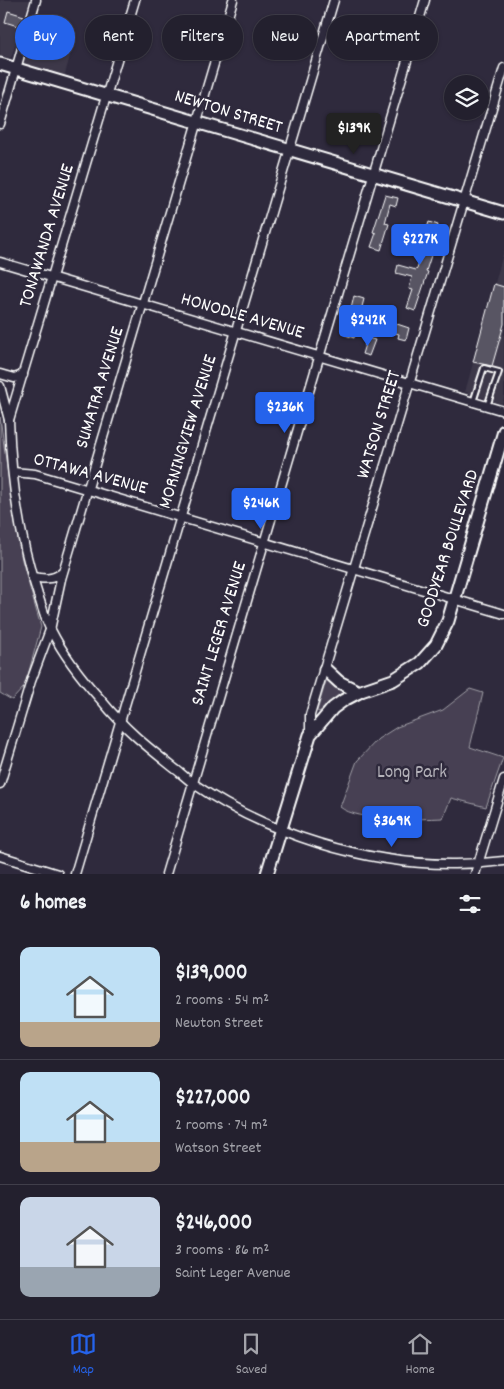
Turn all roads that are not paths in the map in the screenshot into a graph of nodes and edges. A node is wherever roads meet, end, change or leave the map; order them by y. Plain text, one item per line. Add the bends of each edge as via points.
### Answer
1 (36, 0) edge
2 (135, 0) edge
3 (234, 0) edge
4 (334, 0) edge
5 (425, 0) edge
6 (0, 64) edge
7 (16, 68) junction
8 (504, 68) edge
9 (107, 95) junction
10 (197, 122) junction
11 (0, 124) edge
12 (290, 150) junction
13 (374, 175) junction
14 (464, 201) junction
15 (504, 213) edge
16 (0, 262) edge
17 (52, 277) junction
18 (143, 304) junction
19 (236, 331) junction
20 (320, 356) junction
21 (0, 374) edge
22 (23, 375) junction
23 (410, 383) junction
24 (0, 386) edge
25 (474, 402) junction
26 (487, 406) junction
27 (504, 412) edge
28 (10, 420) junction
29 (504, 431) edge
30 (13, 472) junction
31 (87, 490) junction
32 (180, 517) junction
33 (264, 542) junction
34 (355, 569) junction
35 (62, 574) junction
36 (32, 577) junction
37 (454, 599) junction
38 (504, 614) edge
39 (50, 630) junction
40 (325, 669) junction
41 (359, 692) junction
42 (120, 723) junction
43 (310, 735) junction
44 (504, 779) edge
45 (0, 784) edge
46 (193, 784) junction
47 (280, 830) junction
48 (0, 856) edge
49 (504, 861) edge
50 (478, 864) junction
51 (58, 874) edge
52 (75, 874) edge
53 (166, 874) edge
54 (267, 874) edge
55 (475, 874) edge

1 - 7 street
2 - 9 street, TONAWANDA AVENUE
3 - 10 street, SUMATRA AVENUE
4 - 12 street, MORNINGVIEW AVENUE
5 - 13 street, SAINT LEGER AVENUE
6 - 7 street, NEWTON STREET
7 - 9 street, NEWTON STREET
7 - 11 street
8 - 14 street, WATSON STREET
9 - 10 street, NEWTON STREET
9 - 17 street, TONAWANDA AVENUE
10 - 12 street, NEWTON STREET
10 - 18 street, SUMATRA AVENUE
12 - 13 street, NEWTON STREET
12 - 19 street, MORNINGVIEW AVENUE
13 - 14 street, NEWTON STREET
13 - 20 street, SAINT LEGER AVENUE
14 - 15 street, NEWTON STREET
14 - 23 street, WATSON STREET
16 - 17 street, HONODLE AVENUE
17 - 18 street, HONODLE AVENUE
17 - 22 street, TONAWANDA AVENUE
18 - 19 street, HONODLE AVENUE
18 - 31 street, SUMATRA AVENUE
19 - 20 street, HONODLE AVENUE
19 - 32 street, MORNINGVIEW AVENUE
20 - 23 street, HONODLE AVENUE
20 - 33 street, SAINT LEGER AVENUE
21 - 22 street via 14,378
22 - 28 street, TONAWANDA AVENUE
23 - 25 street, HONODLE AVENUE
23 - 34 street, WATSON STREET
24 - 28 street
25 - 26 street, HONODLE AVENUE
25 - 26 lane via 484,368 499,372
26 - 27 street, HONODLE AVENUE
28 - 30 street, TONAWANDA AVENUE
29 - 37 street, GOODYEAR BOULEVARD
30 - 31 street, OTTAWA AVENUE via 35,474
30 - 36 street, TONAWANDA AVENUE via 21,534
31 - 32 street, OTTAWA AVENUE
31 - 35 street, SUMATRA AVENUE
32 - 33 street, OTTAWA AVENUE
32 - 42 street, MORNINGVIEW AVENUE
33 - 34 street, OTTAWA AVENUE
33 - 46 street, SAINT LEGER AVENUE
34 - 37 street, OTTAWA AVENUE
34 - 40 street, WATSON STREET
35 - 36 street via 48,579
35 - 39 street, SUMATRA AVENUE
36 - 39 street, TONAWANDA AVENUE
37 - 38 street, OTTAWA AVENUE
37 - 41 street, GOODYEAR BOULEVARD via 439,640 420,663 393,680
39 - 42 street, TONAWANDA AVENUE via 91,689
39 - 45 street, SUMATRA AVENUE via 30,681
40 - 41 street via 339,682
40 - 43 street, WATSON STREET via 310,716
41 - 43 street, GOODYEAR BOULEVARD via 333,708
42 - 46 street, TONAWANDA AVENUE
42 - 52 street, MORNINGVIEW AVENUE
43 - 47 street, GOODYEAR BOULEVARD
44 - 50 street
46 - 47 street, TONAWANDA AVENUE
46 - 53 street, SAINT LEGER AVENUE
47 - 50 street, TONAWANDA AVENUE via 374,856 425,863
47 - 54 street, GOODYEAR BOULEVARD
48 - 51 street
49 - 50 street, TONAWANDA AVENUE
50 - 55 street

